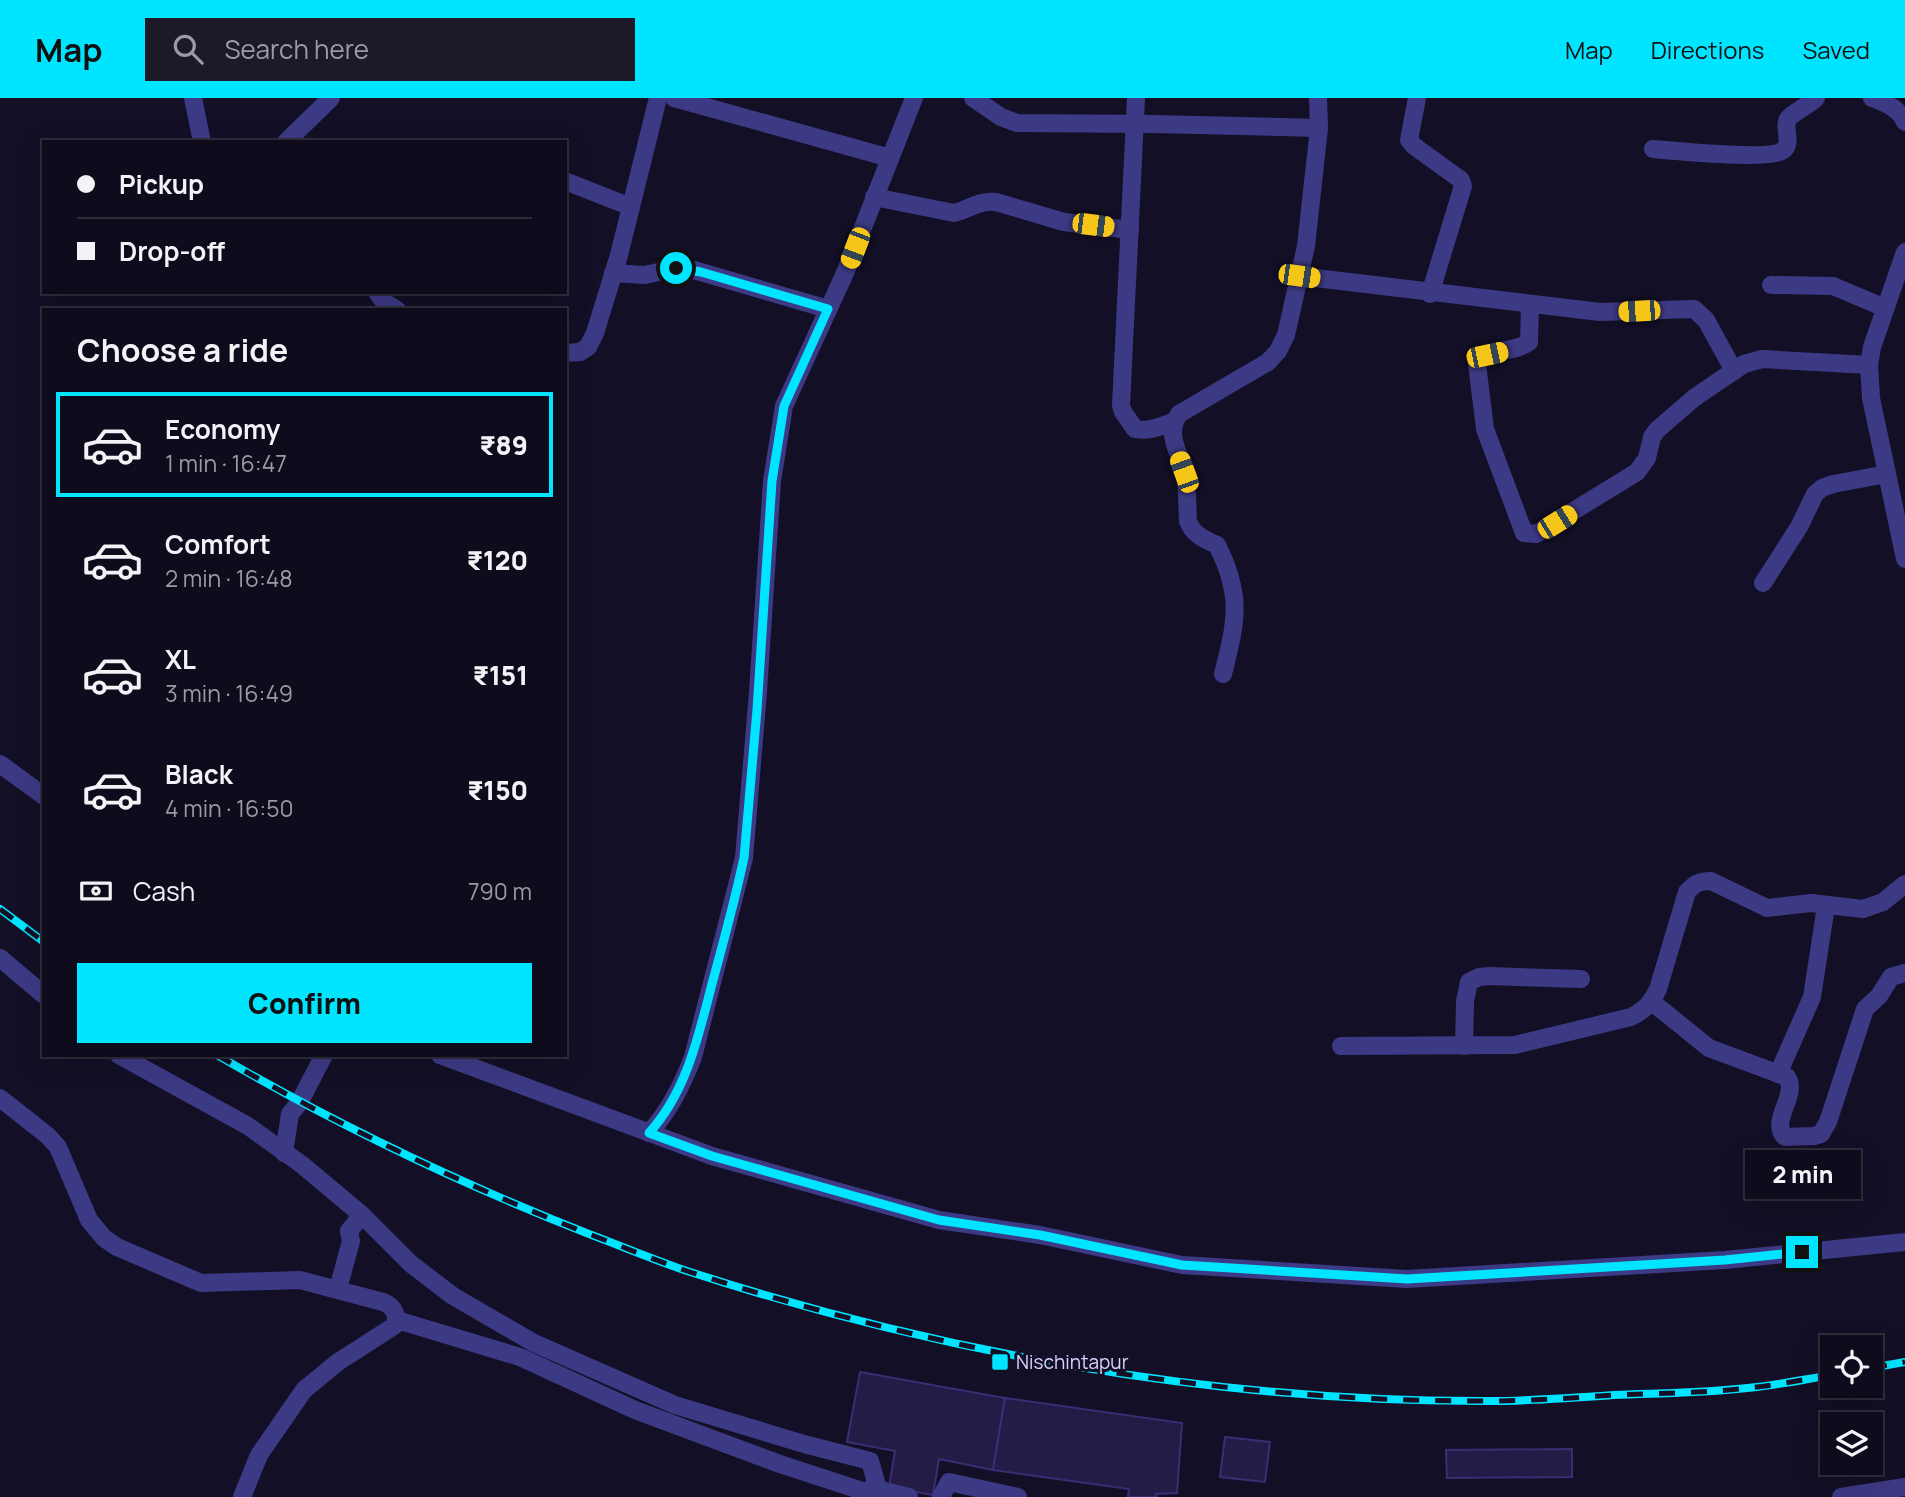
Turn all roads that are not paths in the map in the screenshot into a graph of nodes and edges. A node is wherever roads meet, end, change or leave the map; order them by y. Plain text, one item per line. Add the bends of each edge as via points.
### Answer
1 (193, 98) edge
2 (331, 98) edge
3 (659, 98) edge
4 (674, 98) edge
5 (914, 98) edge
6 (973, 98) edge
7 (1136, 98) edge
8 (1318, 98) edge
9 (1417, 98) edge
10 (1816, 98) edge
11 (1872, 98) edge
12 (1905, 122) edge
13 (1135, 124) junction
14 (1319, 128) junction
15 (202, 140) edge
16 (287, 140) edge
17 (1653, 149) dead end
18 (890, 158) junction
19 (567, 182) edge
20 (874, 197) junction
21 (631, 207) junction
22 (1130, 230) junction
23 (1905, 252) edge
24 (612, 273) junction
25 (1299, 276) junction
26 (1771, 285) dead end
27 (1430, 293) junction
28 (378, 294) edge
29 (1530, 305) junction
30 (394, 308) edge
31 (1885, 308) junction
32 (828, 309) junction
33 (567, 353) edge
34 (1869, 365) junction
35 (1734, 371) junction
36 (1175, 421) junction
37 (1887, 474) junction
38 (1905, 559) edge
39 (1763, 583) dead end
40 (1223, 674) dead end
41 (0, 764) edge
42 (42, 795) edge
43 (1905, 884) edge
44 (1826, 905) junction
45 (0, 958) edge
46 (1905, 973) edge
47 (1581, 979) dead end
48 (42, 993) edge
49 (1652, 1002) junction
50 (1340, 1046) dead end
51 (1464, 1046) junction
52 (123, 1057) edge
53 (323, 1057) edge
54 (445, 1057) edge
55 (1778, 1074) junction
56 (0, 1098) edge
57 (649, 1133) junction
58 (284, 1153) junction
59 (362, 1215) junction
60 (1905, 1241) edge
61 (338, 1289) junction
62 (397, 1320) junction
63 (1905, 1487) edge
64 (242, 1497) edge
65 (881, 1497) edge
66 (909, 1497) edge
67 (941, 1497) edge
68 (1018, 1497) edge
69 (1841, 1497) edge

1 - 15 street
2 - 16 street
3 - 21 street
4 - 18 street
5 - 18 street
6 - 13 street via 1017,123
7 - 13 street
8 - 14 street
9 - 27 street via 1409,140 1463,186
10 - 17 street via 1790,116 1788,143 1778,153
11 - 12 street via 1892,106
13 - 14 street
13 - 22 street
14 - 25 street
18 - 20 street
19 - 21 street
20 - 22 street via 954,213 985,201 996,202 1064,222
20 - 32 street
21 - 24 street
22 - 36 street via 1121,405 1135,429 1153,429
23 - 31 street
24 - 32 street via 645,275 687,268
24 - 33 street via 595,333 580,352
25 - 27 street
25 - 36 street via 1286,335 1269,362 1179,414
26 - 31 street via 1833,286
27 - 29 street
28 - 30 street
29 - 35 street via 1600,312 1694,309 1706,320
29 - 35 street via 1529,342 1487,355 1477,364 1485,429 1524,533 1530,536 1637,472 1657,430
31 - 34 street
32 - 57 street via 784,406 772,481 744,858 693,1057 664,1117
34 - 35 street via 1762,359
34 - 37 street
36 - 40 street via 1173,440 1184,472 1188,521 1198,536 1217,545 1234,590 1236,623
37 - 38 street
37 - 39 street via 1833,484 1815,494
41 - 42 street
43 - 44 street via 1873,907
44 - 49 street via 1767,908 1712,881 1694,884 1687,892
44 - 55 street via 1812,997
45 - 48 street
46 - 55 street via 1891,977 1866,1009 1821,1134 1785,1137 1781,1133 1791,1083
47 - 51 street via 1489,976 1469,982
49 - 51 street via 1631,1017 1533,1041
49 - 55 street via 1709,1048
50 - 51 street
52 - 58 street via 248,1126
53 - 58 street via 290,1114
54 - 57 street
56 - 61 street via 58,1147 89,1220 117,1247 201,1283 300,1280
57 - 60 street via 712,1156 939,1220 1040,1235 1182,1265 1407,1279 1725,1260
58 - 59 street
59 - 61 street via 349,1231 351,1241
59 - 66 street via 411,1264 453,1296 534,1343 676,1405 870,1461 876,1482 873,1488
61 - 62 street via 388,1304
62 - 64 street via 304,1390 259,1455
62 - 65 street via 520,1357 635,1410
63 - 69 street
67 - 68 street via 949,1482

